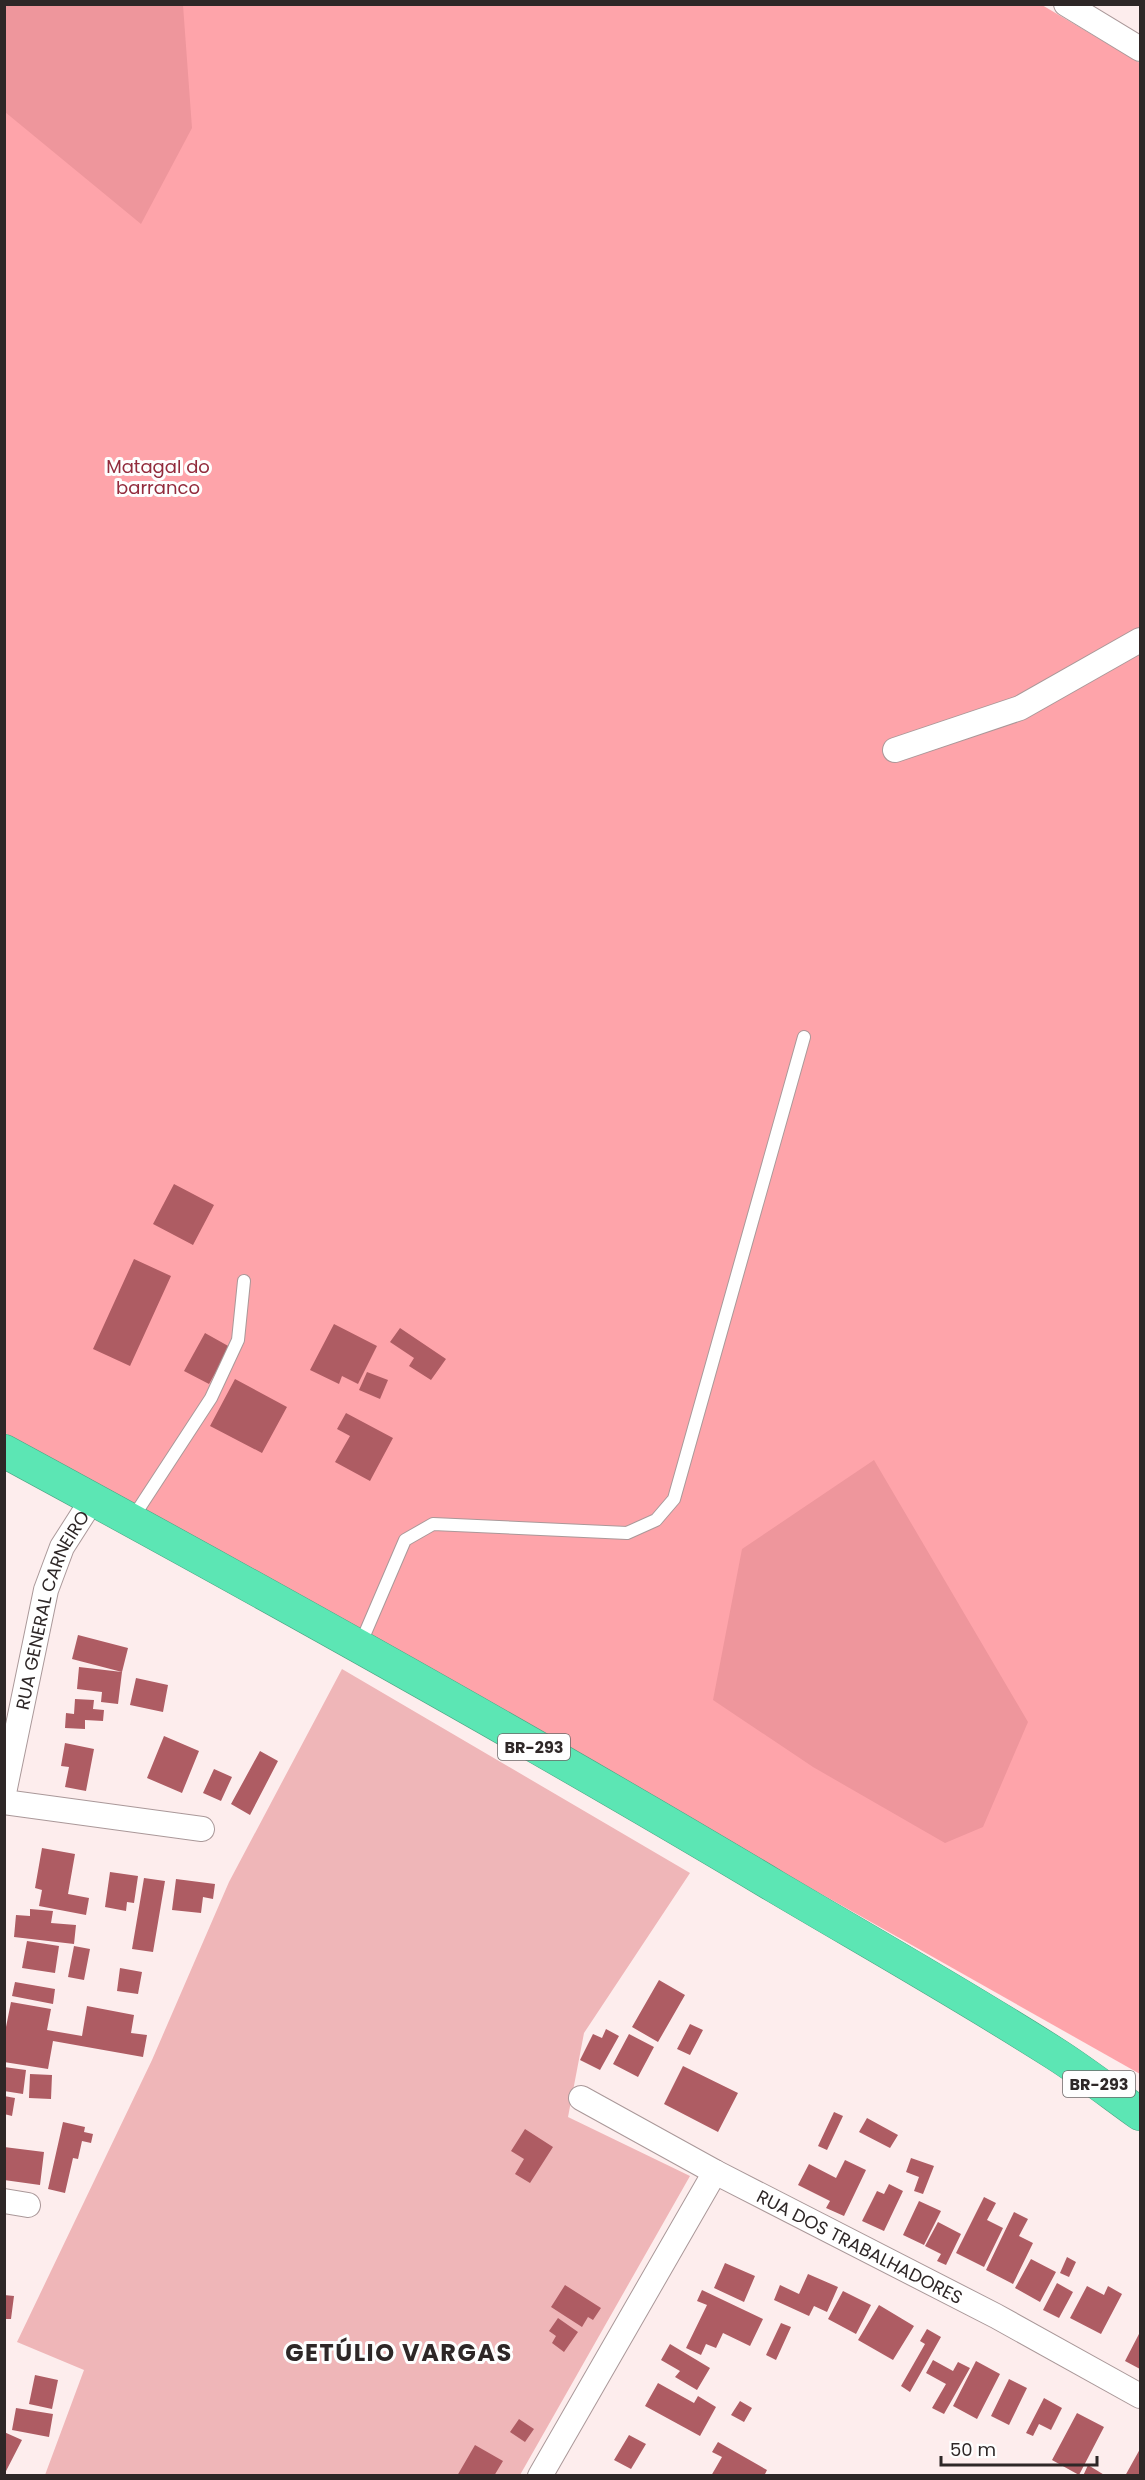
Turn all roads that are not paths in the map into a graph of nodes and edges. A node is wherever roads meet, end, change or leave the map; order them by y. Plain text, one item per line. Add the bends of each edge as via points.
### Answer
1 (1066, 4) edge
2 (1140, 49) edge
3 (1140, 640) edge
4 (895, 750) dead end
5 (804, 1037) dead end
6 (244, 1281) dead end
7 (4, 1451) edge
8 (92, 1500) junction
9 (132, 1519) junction
10 (360, 1647) junction
11 (4, 1793) edge
12 (4, 1802) edge
13 (202, 1829) dead end
14 (1057, 2054) junction
15 (1140, 2092) edge
16 (581, 2098) dead end
17 (1140, 2114) edge
18 (715, 2172) junction
19 (4, 2201) edge
20 (28, 2205) dead end
21 (1140, 2396) edge
22 (540, 2475) edge

1 - 2 street
3 - 4 street via 1020,708
5 - 10 lane via 674,1499 656,1521 627,1533 433,1524 405,1540
6 - 9 lane via 238,1340 212,1398
7 - 8 highway, BR-293
8 - 9 highway, BR-293
8 - 11 street, RUA GENERAL CARNEIRO via 62,1546 46,1590
9 - 10 highway, BR-293
10 - 14 highway, BR-293 via 714,1850
12 - 13 street
14 - 15 highway, BR-293
14 - 17 highway, BR-293
16 - 18 street, RUA DOS TRABALHADORES
18 - 21 street, RUA DOS TRABALHADORES via 996,2316
18 - 22 street
19 - 20 street

